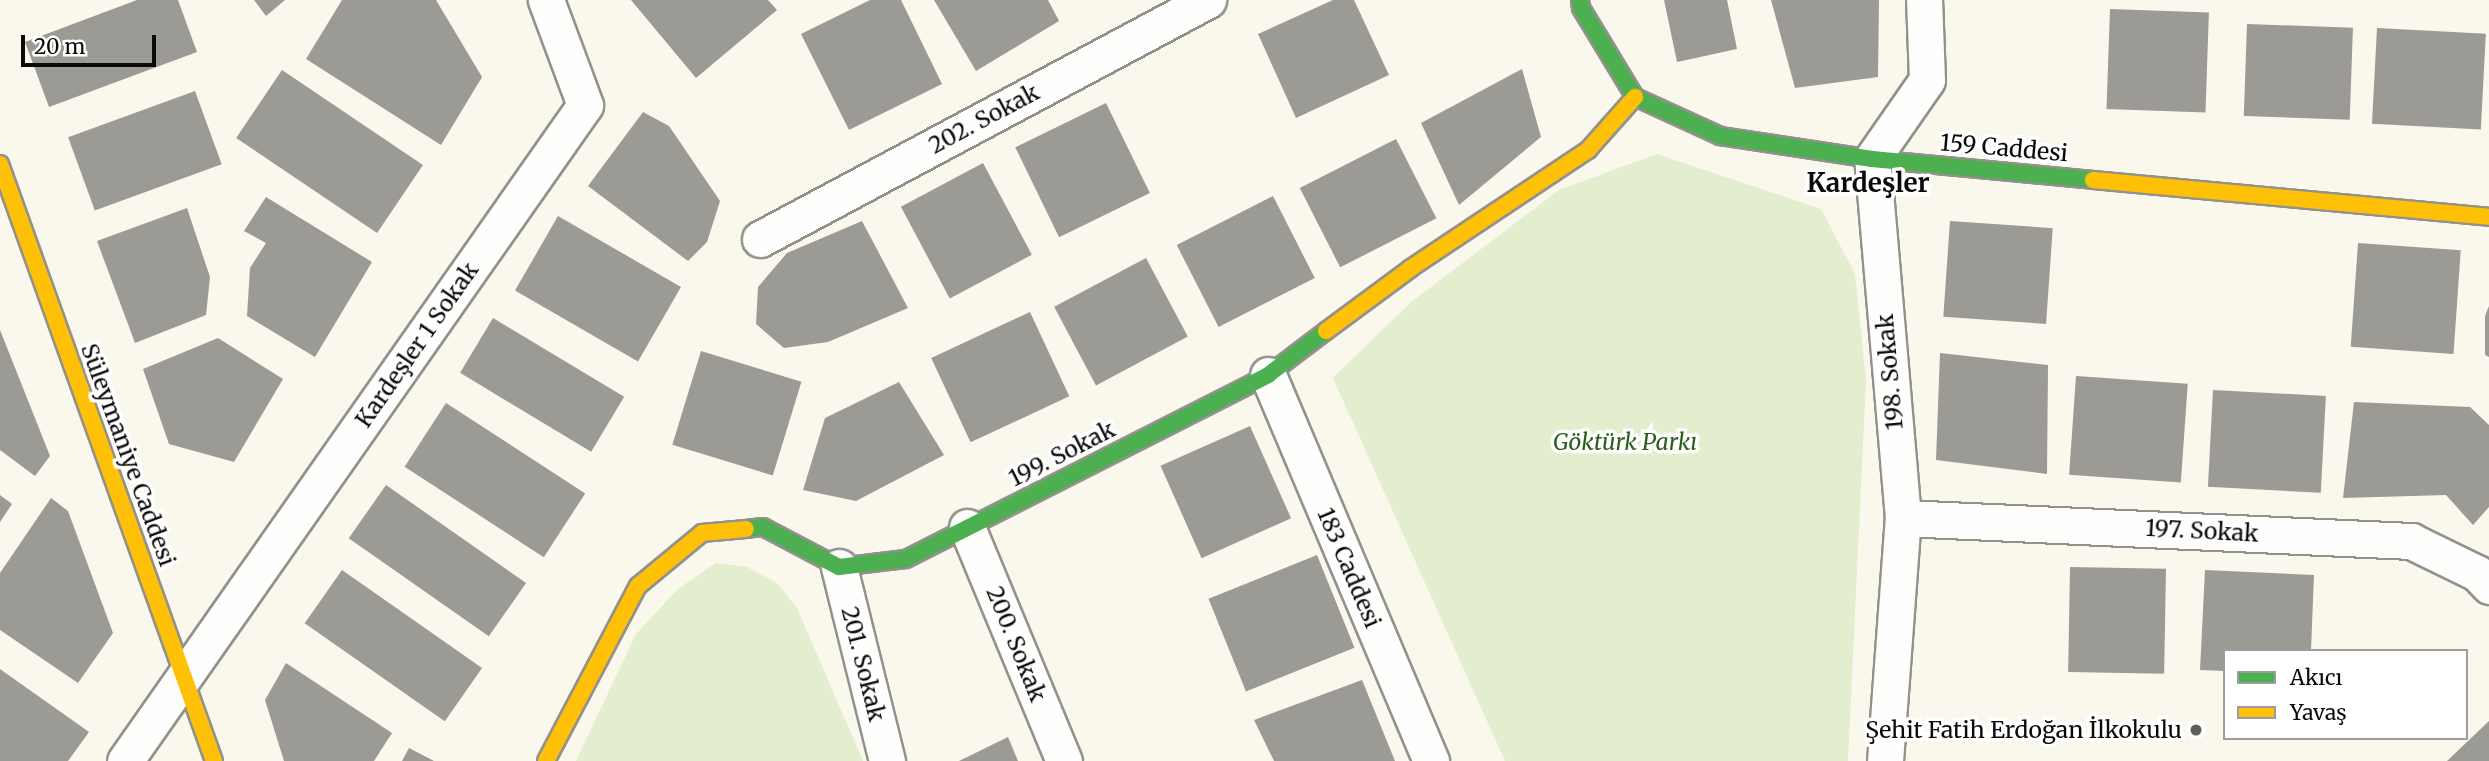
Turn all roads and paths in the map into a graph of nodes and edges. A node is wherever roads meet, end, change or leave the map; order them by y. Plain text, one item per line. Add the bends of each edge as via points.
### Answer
1 (546, 0) edge
2 (1208, 0) edge
3 (1580, 0) edge
4 (1924, 0) edge
5 (1635, 97) junction
6 (1872, 159) junction
7 (0, 164) edge
8 (2489, 217) edge
9 (760, 239) dead end
10 (1268, 375) junction
11 (1903, 518) junction
12 (968, 527) junction
13 (839, 566) junction
14 (2489, 586) edge
15 (184, 677) junction
16 (125, 761) edge
17 (214, 761) edge
18 (546, 761) edge
19 (887, 761) edge
20 (1064, 761) edge
21 (1431, 761) edge
22 (1885, 761) edge

1 - 15 street, Kardeşler 1 Sokak via 585,106
2 - 9 street, 202. Sokak
3 - 5 street
4 - 6 street via 1927,80
5 - 6 street, 159 Caddesi via 1720,136
5 - 10 street, 199. Sokak via 1588,150 1411,268
6 - 8 street, 159 Caddesi
6 - 11 street, 198. Sokak
7 - 15 street, Süleymaniye Caddesi
10 - 12 street, 199. Sokak
10 - 21 street, 183 Caddesi
11 - 14 street, 197. Sokak via 2411,541 2477,573
11 - 22 street, 198. Sokak
12 - 13 street, 199. Sokak via 906,559
12 - 20 street, 200. Sokak
13 - 18 street via 763,527 702,533 638,586
13 - 19 street, 201. Sokak
15 - 16 street
15 - 17 street, Süleymaniye Caddesi

